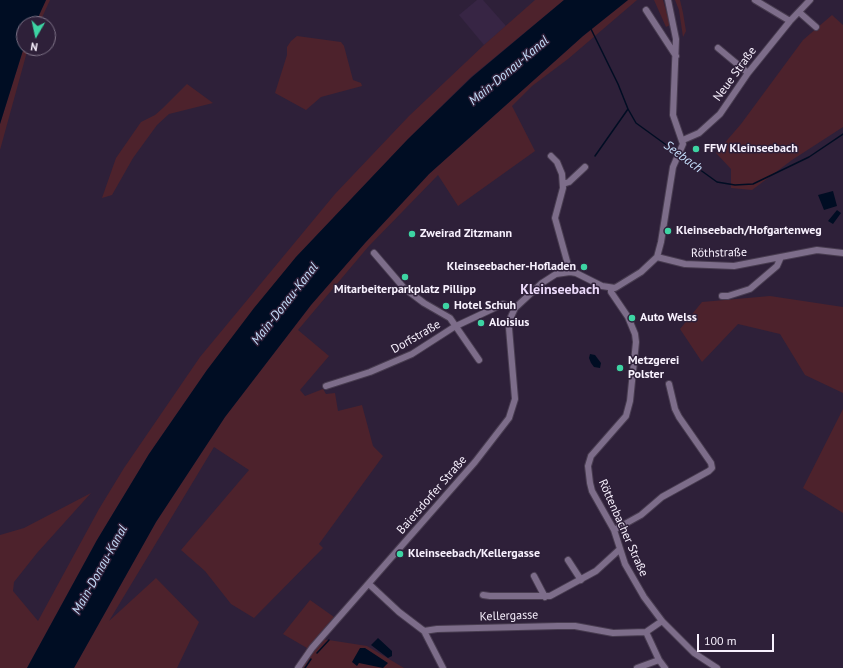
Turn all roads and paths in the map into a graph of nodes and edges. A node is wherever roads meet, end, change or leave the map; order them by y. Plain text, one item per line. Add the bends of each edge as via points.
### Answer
1 (668, 0) edge
2 (755, 0) edge
3 (810, 0) edge
4 (646, 10) dead end
5 (799, 12) junction
6 (790, 21) junction
7 (816, 27) dead end
8 (718, 48) dead end
9 (676, 56) junction
10 (748, 73) junction
11 (683, 144) junction
12 (551, 156) dead end
13 (585, 168) dead end
14 (563, 184) junction
15 (374, 253) dead end
16 (843, 253) edge
17 (657, 257) junction
18 (781, 257) junction
19 (570, 272) junction
20 (611, 288) junction
21 (722, 296) dead end
22 (515, 308) junction
23 (454, 327) junction
24 (479, 360) dead end
25 (669, 384) dead end
26 (326, 386) dead end
27 (614, 530) junction
28 (620, 549) junction
29 (568, 560) dead end
30 (534, 576) dead end
31 (581, 580) junction
32 (369, 584) junction
33 (483, 594) dead end
34 (545, 597) junction
35 (662, 620) junction
36 (424, 631) junction
37 (646, 632) junction
38 (659, 660) junction
39 (298, 668) edge
40 (443, 668) edge
41 (637, 668) edge
42 (665, 668) edge
43 (717, 668) edge

1 - 9 street via 675,28
2 - 6 street
3 - 5 street, Neue Straße
4 - 9 street
5 - 6 street, Neue Straße
5 - 7 street
6 - 10 street, Neue Straße
8 - 10 street
9 - 11 street via 673,85 674,115
10 - 11 street, Neue Straße via 720,114
11 - 17 street via 676,161
12 - 14 street via 560,167
13 - 14 street
14 - 19 street via 556,218
15 - 23 street via 404,288 450,318
16 - 18 street, Röthstraße via 817,250
17 - 18 street, Röthstraße via 685,264 734,266
17 - 20 street via 641,272 618,287
18 - 21 street via 777,266 750,289
19 - 20 street
19 - 22 street via 556,274 548,279
20 - 27 street, Röttenbacher Straße via 632,326 636,342 628,411 597,447 588,466 592,491
22 - 23 street, Dorfstraße via 503,304
22 - 32 street, Baiersdorfer Straße via 509,328 515,399 509,418 475,462
23 - 24 street
23 - 26 street, Dorfstraße via 412,354 370,372
25 - 27 street via 679,417 712,468 662,497 641,515
27 - 28 street, Röttenbacher Straße
28 - 31 street via 602,567
28 - 35 street, Röttenbacher Straße via 632,578
29 - 31 street
30 - 34 street
31 - 34 street via 557,594
32 - 36 street
32 - 39 street, Baiersdorfer Straße via 312,648
33 - 34 street
35 - 37 street
35 - 43 street, Röttenbacher Straße via 694,653
36 - 37 street, Kellergasse via 575,626 613,633
36 - 40 street
37 - 38 street
38 - 41 street
38 - 42 street

